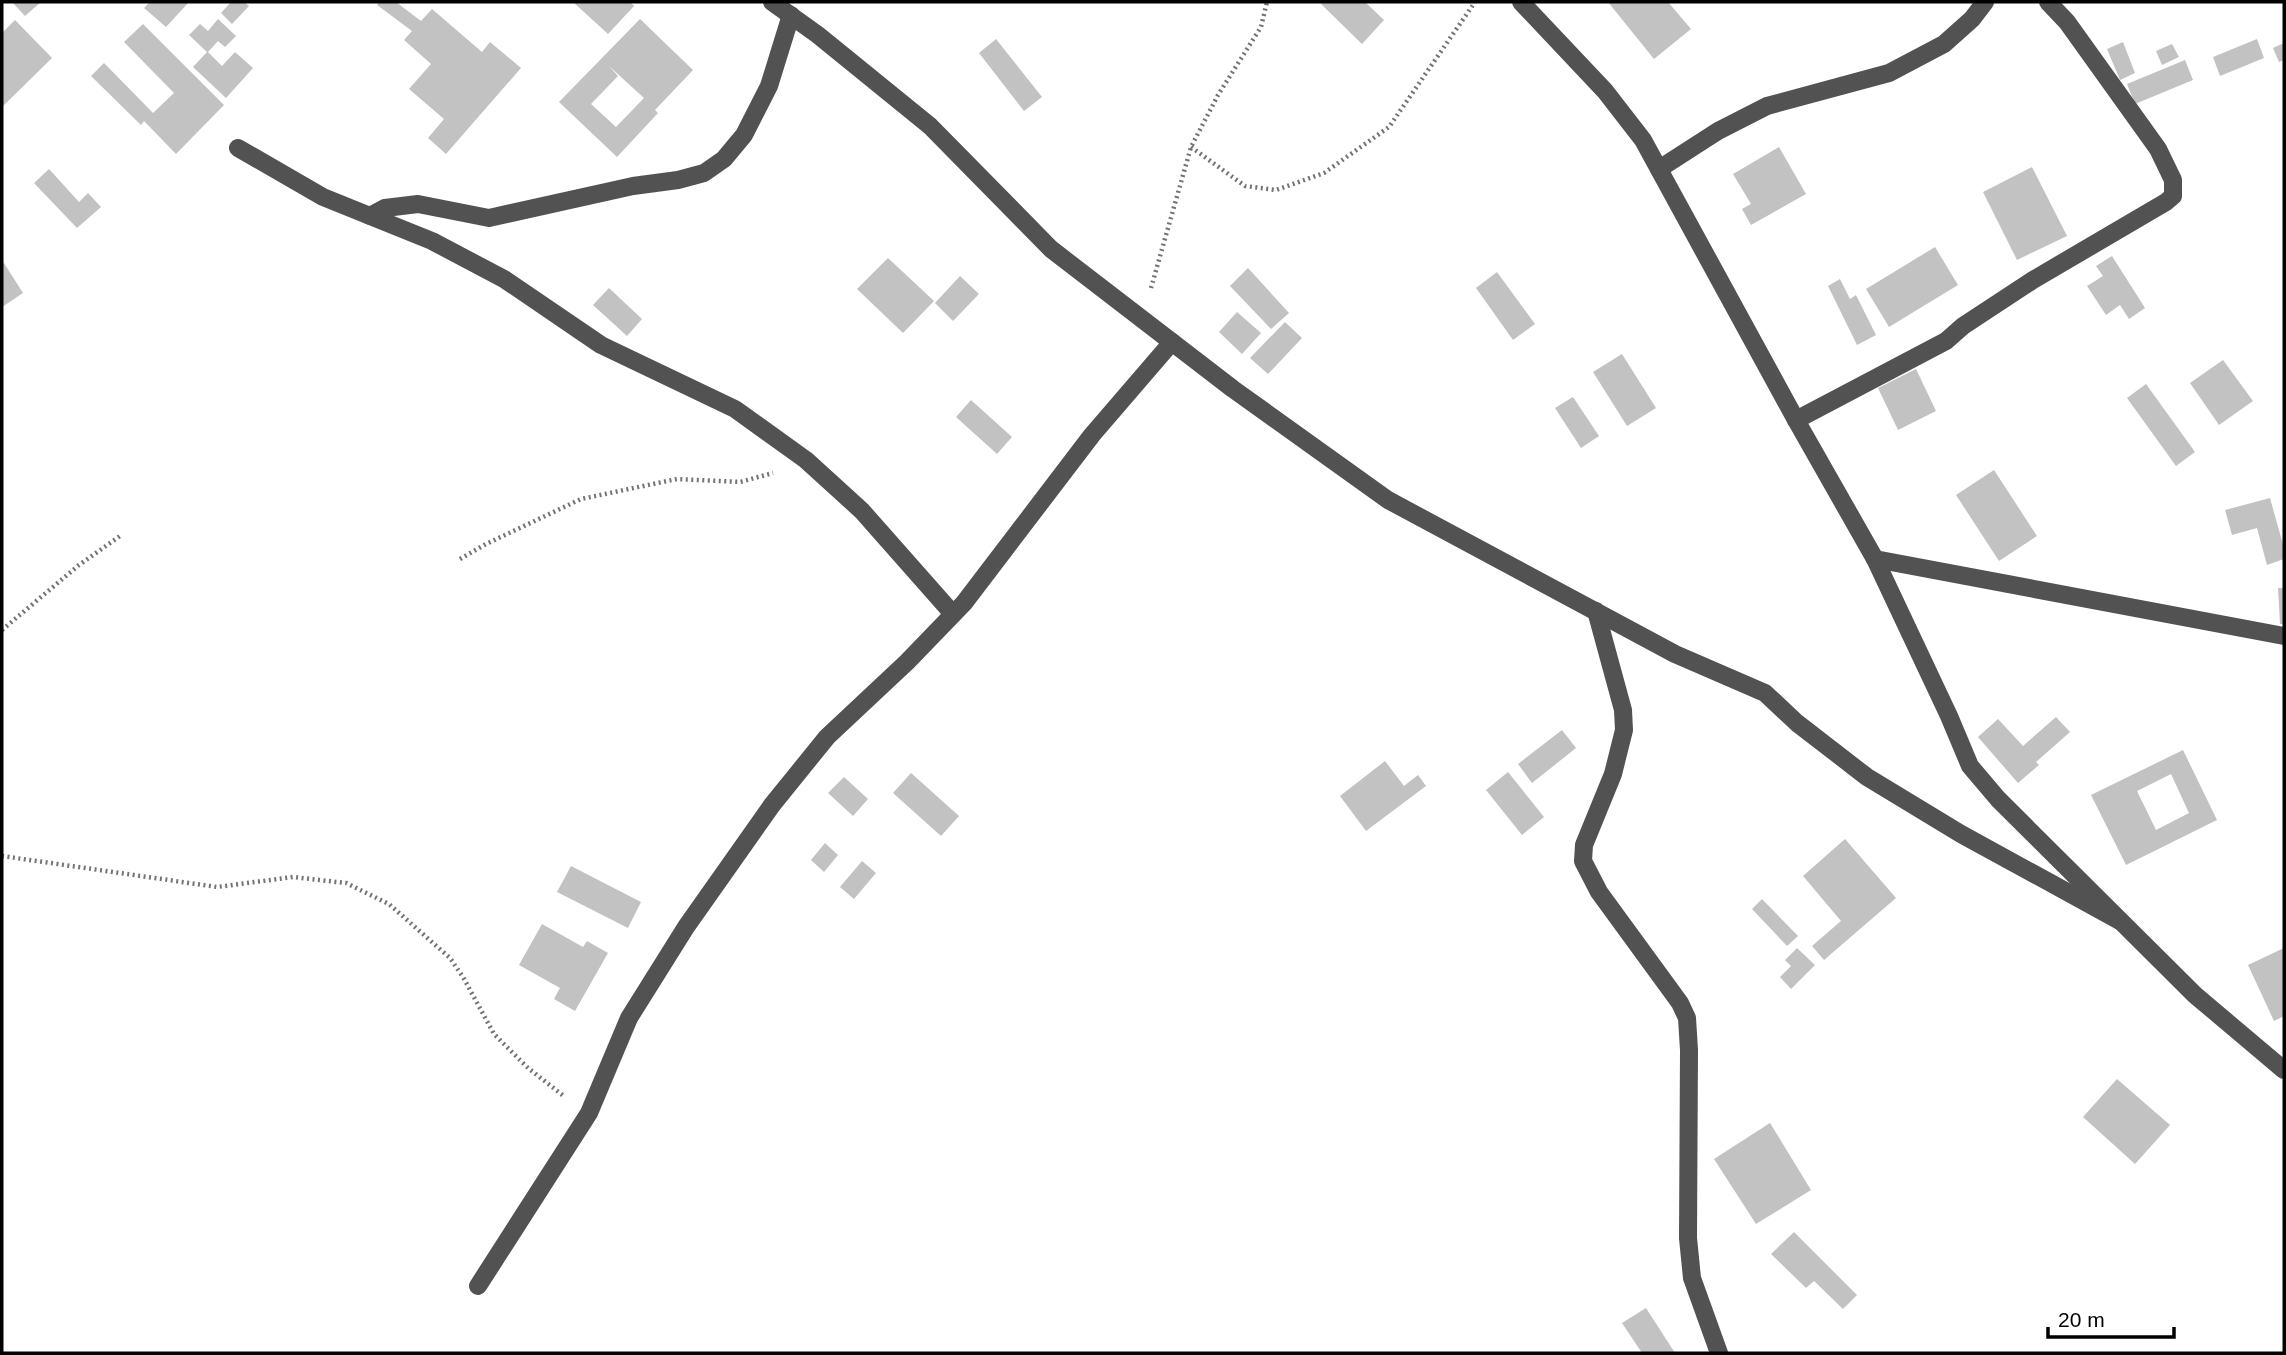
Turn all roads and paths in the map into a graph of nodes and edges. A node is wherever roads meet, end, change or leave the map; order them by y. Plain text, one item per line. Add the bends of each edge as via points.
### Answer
1 (772, 2) edge
2 (1267, 2) edge
3 (1475, 2) edge
4 (1521, 2) edge
5 (1985, 2) edge
6 (2048, 2) edge
7 (791, 15) junction
8 (1191, 147) junction
9 (238, 148) dead end
10 (1659, 169) junction
11 (370, 216) junction
12 (1142, 319) junction
13 (1172, 342) junction
14 (1796, 420) junction
15 (806, 460) junction
16 (120, 536) dead end
17 (460, 559) dead end
18 (1875, 559) junction
19 (1596, 611) junction
20 (953, 614) junction
21 (2, 630) edge
22 (2284, 636) edge
23 (2, 856) edge
24 (2120, 921) junction
25 (2284, 1070) edge
26 (589, 1113) junction
27 (478, 1286) dead end
28 (1719, 1353) edge

1 - 7 street
2 - 8 path via 1261,27
3 - 8 path via 1390,127 1324,173 1276,190 1245,186
4 - 10 street via 1605,90
5 - 10 street via 1944,44 1889,73 1767,106
6 - 14 street via 2158,149 2173,180 2173,196 1998,303 1946,341
7 - 11 street via 769,86 744,135 724,159 704,173 489,218 418,204 385,208
7 - 12 street via 930,126 1051,249
8 - 12 path
9 - 11 street via 323,197
10 - 14 street
11 - 15 street via 432,241 504,279 601,345 735,408
12 - 13 street
13 - 19 street via 1388,500
13 - 20 street via 1092,435
14 - 18 street
15 - 17 path via 740,482 677,479 581,499
15 - 20 street via 862,511
16 - 21 path
18 - 22 street
18 - 24 street via 1969,766
19 - 24 street via 1675,654 1765,692 1867,777
19 - 28 street via 1623,710 1624,730 1613,774 1584,845 1583,861 1599,892 1687,1017 1688,1238 1692,1278
20 - 26 street via 827,737 772,805 629,1018
23 - 26 path via 217,887 293,877 346,883 388,904 450,958 494,1034 527,1068
24 - 25 street via 2195,995
26 - 27 street

